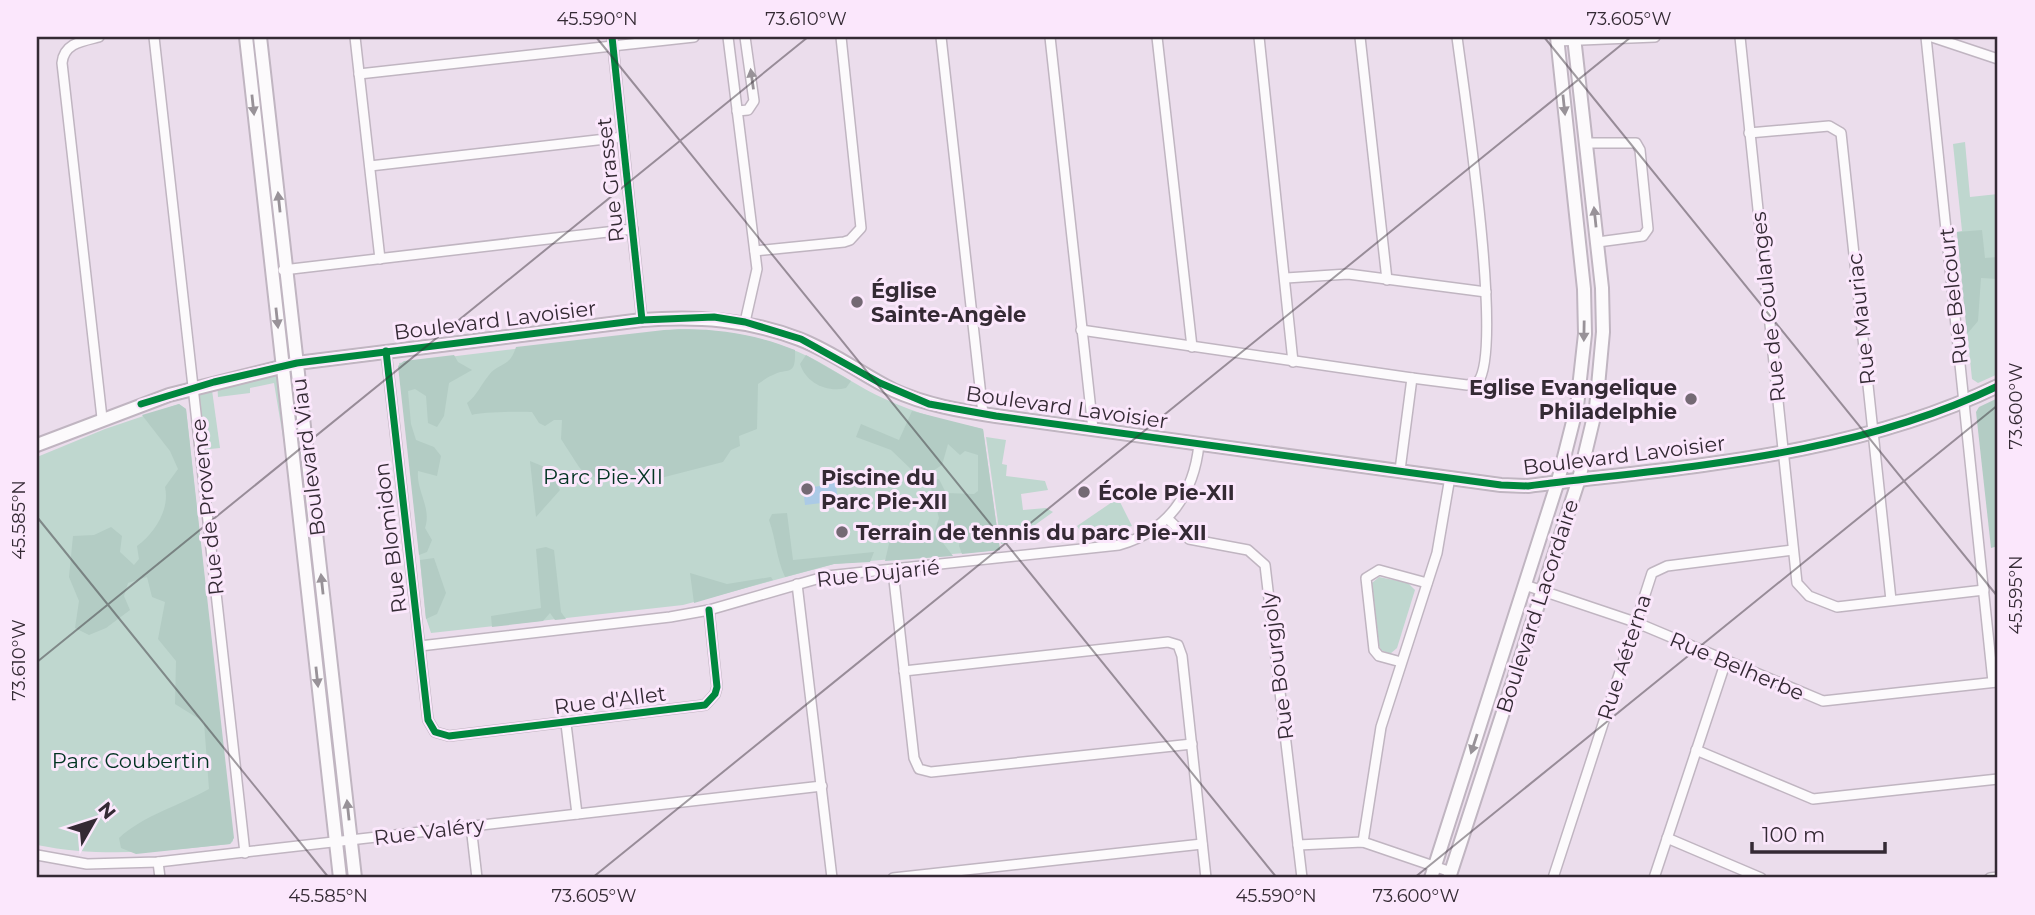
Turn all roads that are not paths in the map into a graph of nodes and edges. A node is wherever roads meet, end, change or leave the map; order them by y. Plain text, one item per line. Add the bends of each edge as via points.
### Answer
1 (99, 37) edge
2 (154, 37) edge
3 (246, 37) edge
4 (260, 37) edge
5 (355, 37) edge
6 (694, 37) edge
7 (728, 37) edge
8 (745, 37) edge
9 (841, 37) edge
10 (941, 37) edge
11 (1049, 37) edge
12 (1157, 37) edge
13 (1259, 37) edge
14 (1360, 37) edge
15 (1457, 37) edge
16 (1655, 37) edge
17 (1740, 37) edge
18 (1926, 37) edge
19 (1932, 37) edge
20 (1557, 39) edge
21 (1575, 39) edge
22 (612, 41) edge
23 (1998, 59) edge
24 (359, 74) junction
25 (737, 111) junction
26 (1749, 133) junction
27 (623, 137) junction
28 (1586, 143) junction
29 (370, 166) junction
30 (633, 229) junction
31 (1598, 242) junction
32 (755, 251) junction
33 (380, 259) junction
34 (287, 269) junction
35 (272, 271) junction
36 (1286, 278) junction
37 (1387, 280) junction
38 (1486, 292) junction
39 (642, 320) junction
40 (745, 323) junction
41 (1081, 330) junction
42 (1192, 347) junction
43 (386, 351) junction
44 (1293, 362) junction
45 (297, 363) junction
46 (282, 366) junction
47 (1412, 378) junction
48 (1998, 386) edge
49 (194, 388) junction
50 (1964, 402) junction
51 (984, 415) junction
52 (102, 418) junction
53 (1093, 429) junction
54 (1873, 433) junction
55 (1199, 444) junction
56 (37, 445) edge
57 (1783, 453) junction
58 (1400, 470) junction
59 (1450, 477) junction
60 (1579, 479) junction
61 (1558, 481) junction
62 (1168, 519) junction
63 (1793, 550) junction
64 (893, 571) junction
65 (1427, 583) junction
66 (797, 584) junction
67 (1525, 585) junction
68 (1984, 590) junction
69 (1541, 591) junction
70 (1891, 600) junction
71 (709, 610) junction
72 (1635, 622) junction
73 (420, 646) junction
74 (1726, 661) junction
75 (1401, 663) junction
76 (904, 671) junction
77 (1996, 682) edge
78 (428, 720) joint
79 (566, 723) junction
80 (1192, 744) junction
81 (1696, 750) junction
82 (1998, 779) edge
83 (821, 786) junction
84 (577, 814) junction
85 (471, 826) junction
86 (1667, 838) junction
87 (351, 840) junction
88 (336, 842) junction
89 (1363, 842) junction
90 (1202, 844) junction
91 (1298, 845) junction
92 (245, 853) junction
93 (37, 855) edge
94 (158, 862) junction
95 (1433, 872) edge
96 (1450, 875) edge
97 (1998, 877) edge
98 (160, 878) edge
99 (340, 878) edge
100 (355, 878) edge
101 (477, 878) edge
102 (832, 878) edge
103 (893, 878) edge
104 (1206, 878) edge
105 (1302, 878) edge
106 (1553, 878) edge
107 (1654, 878) edge
108 (1761, 878) edge
109 (1990, 878) edge

1 - 52 street via 72,45 62,63
2 - 49 street, Rue de Provence
3 -> 35 main road, Boulevard Viau
34 -> 4 main road, Boulevard Viau
5 - 24 street
6 - 22 street
7 - 25 street
25 -> 8 street via 748,110 754,101
9 - 32 street via 861,229 844,242
10 - 51 street
11 - 41 street
12 - 42 street
13 - 36 street
14 - 37 street
15 - 38 street
16 - 21 street
17 - 26 street, Rue de Coulanges
18 - 50 street, Rue Belcourt
19 - 23 street
20 - 21 street
20 -> 61 main road, Boulevard Lacordaire via 1585,312 1577,406
21 - 28 main road, Boulevard Lacordaire
22 - 24 street
22 - 27 street, Rue Grasset
24 - 29 street
25 - 32 street
26 - 54 street, Rue Mauriac via 1829,126 1841,133
26 - 57 street, Rue de Coulanges
27 - 29 street
27 - 30 street, Rue Grasset
31 -> 28 main road, Boulevard Lacordaire
28 - 31 street via 1629,141 1640,150 1648,229 1637,237
29 - 33 street
30 - 33 street
30 - 39 street, Rue Grasset
31 - 60 main road, Boulevard Lacordaire via 1600,370
32 - 40 street via 757,269
33 - 34 street
34 - 35 street
34 - 45 main road, Boulevard Viau
35 -> 46 main road, Boulevard Viau
36 - 37 street via 1338,274
36 - 44 street
37 - 38 street
38 - 47 street via 1483,371 1478,382 1467,385
39 - 40 main road, Boulevard Lavoisier via 705,317
39 - 43 main road, Boulevard Lavoisier
40 - 51 main road, Boulevard Lavoisier via 800,340 916,399
41 - 42 street
41 - 53 street
42 - 44 street
43 - 45 main road, Boulevard Lavoisier
43 - 73 street, Rue Blomidon
44 - 47 street
45 - 46 main road, Boulevard Lavoisier
87 -> 45 main road, Boulevard Viau
46 - 49 main road, Boulevard Lavoisier
46 -> 88 main road, Boulevard Viau
47 - 58 street
48 - 50 main road, Boulevard Lavoisier
49 - 52 main road, Boulevard Lavoisier
49 - 92 street, Rue de Provence
50 - 54 main road, Boulevard Lavoisier
50 - 68 street, Rue Belcourt
51 - 53 main road, Boulevard Lavoisier
52 - 56 main road, Boulevard Lavoisier
53 - 55 main road, Boulevard Lavoisier
54 - 57 main road, Boulevard Lavoisier
54 - 70 street, Rue Mauriac
55 - 58 main road, Boulevard Lavoisier
55 - 62 street, Rue Dujarié via 1193,478
57 - 60 main road, Boulevard Lavoisier
57 - 63 street, Rue de Coulanges
58 - 59 main road, Boulevard Lavoisier
59 - 61 main road, Boulevard Lavoisier via 1501,485
59 - 65 street
60 - 61 main road, Boulevard Lavoisier
60 - 69 main road, Boulevard Lacordaire
61 - 67 main road, Boulevard Lacordaire
62 - 64 street, Rue Dujarié via 1144,536 1119,545
62 - 91 street, Rue Bourgjoly via 1189,540 1248,551 1265,565
63 - 70 street, Rue de Coulanges via 1796,578 1804,592 1836,607
63 - 72 street, Rue Aéterna via 1656,569
64 - 66 street, Rue Dujarié via 836,575
64 - 76 street
65 - 75 street
65 - 75 street via 1380,570 1366,578 1374,650
66 - 71 street, Rue Dujarié
66 - 83 street
67 - 69 street, Rue Belherbe
67 -> 95 main road, Boulevard Lacordaire
68 - 70 street
68 - 77 street, Rue Belcourt
69 - 72 street, Rue Belherbe
69 - 96 main road, Boulevard Lacordaire
71 - 73 street, Rue Dujarié
71 - 79 street, Rue d'Allet via 717,687 705,705
72 - 74 street, Rue Belherbe
72 - 106 street, Rue Aéterna
73 - 78 street, Rue Blomidon
74 - 77 street, Rue Belherbe via 1823,701
74 - 81 street
75 - 89 street via 1381,727
76 - 80 street via 919,769 931,772
76 - 80 street via 1168,642 1178,645 1182,656
78 - 79 street, Rue d'Allet via 435,732 449,736
79 - 84 street
80 - 90 street
81 - 82 street via 1813,799
81 - 86 street
83 - 84 street, Rue Valéry
83 - 102 street
84 - 85 street, Rue Valéry
85 - 87 street, Rue Valéry
85 - 101 street
86 - 107 street
86 - 108 street
87 - 88 street, Rue Valéry
87 - 100 main road, Boulevard Viau
88 - 92 street, Rue Valéry
88 - 99 main road, Boulevard Viau
89 - 91 street
89 - 95 street
90 - 103 street
90 - 104 street
91 - 105 street, Rue Bourgjoly
92 - 94 street, Rue Valéry
93 - 94 street, Rue Valéry via 87,864
94 - 98 street
95 - 96 street
97 - 109 street

